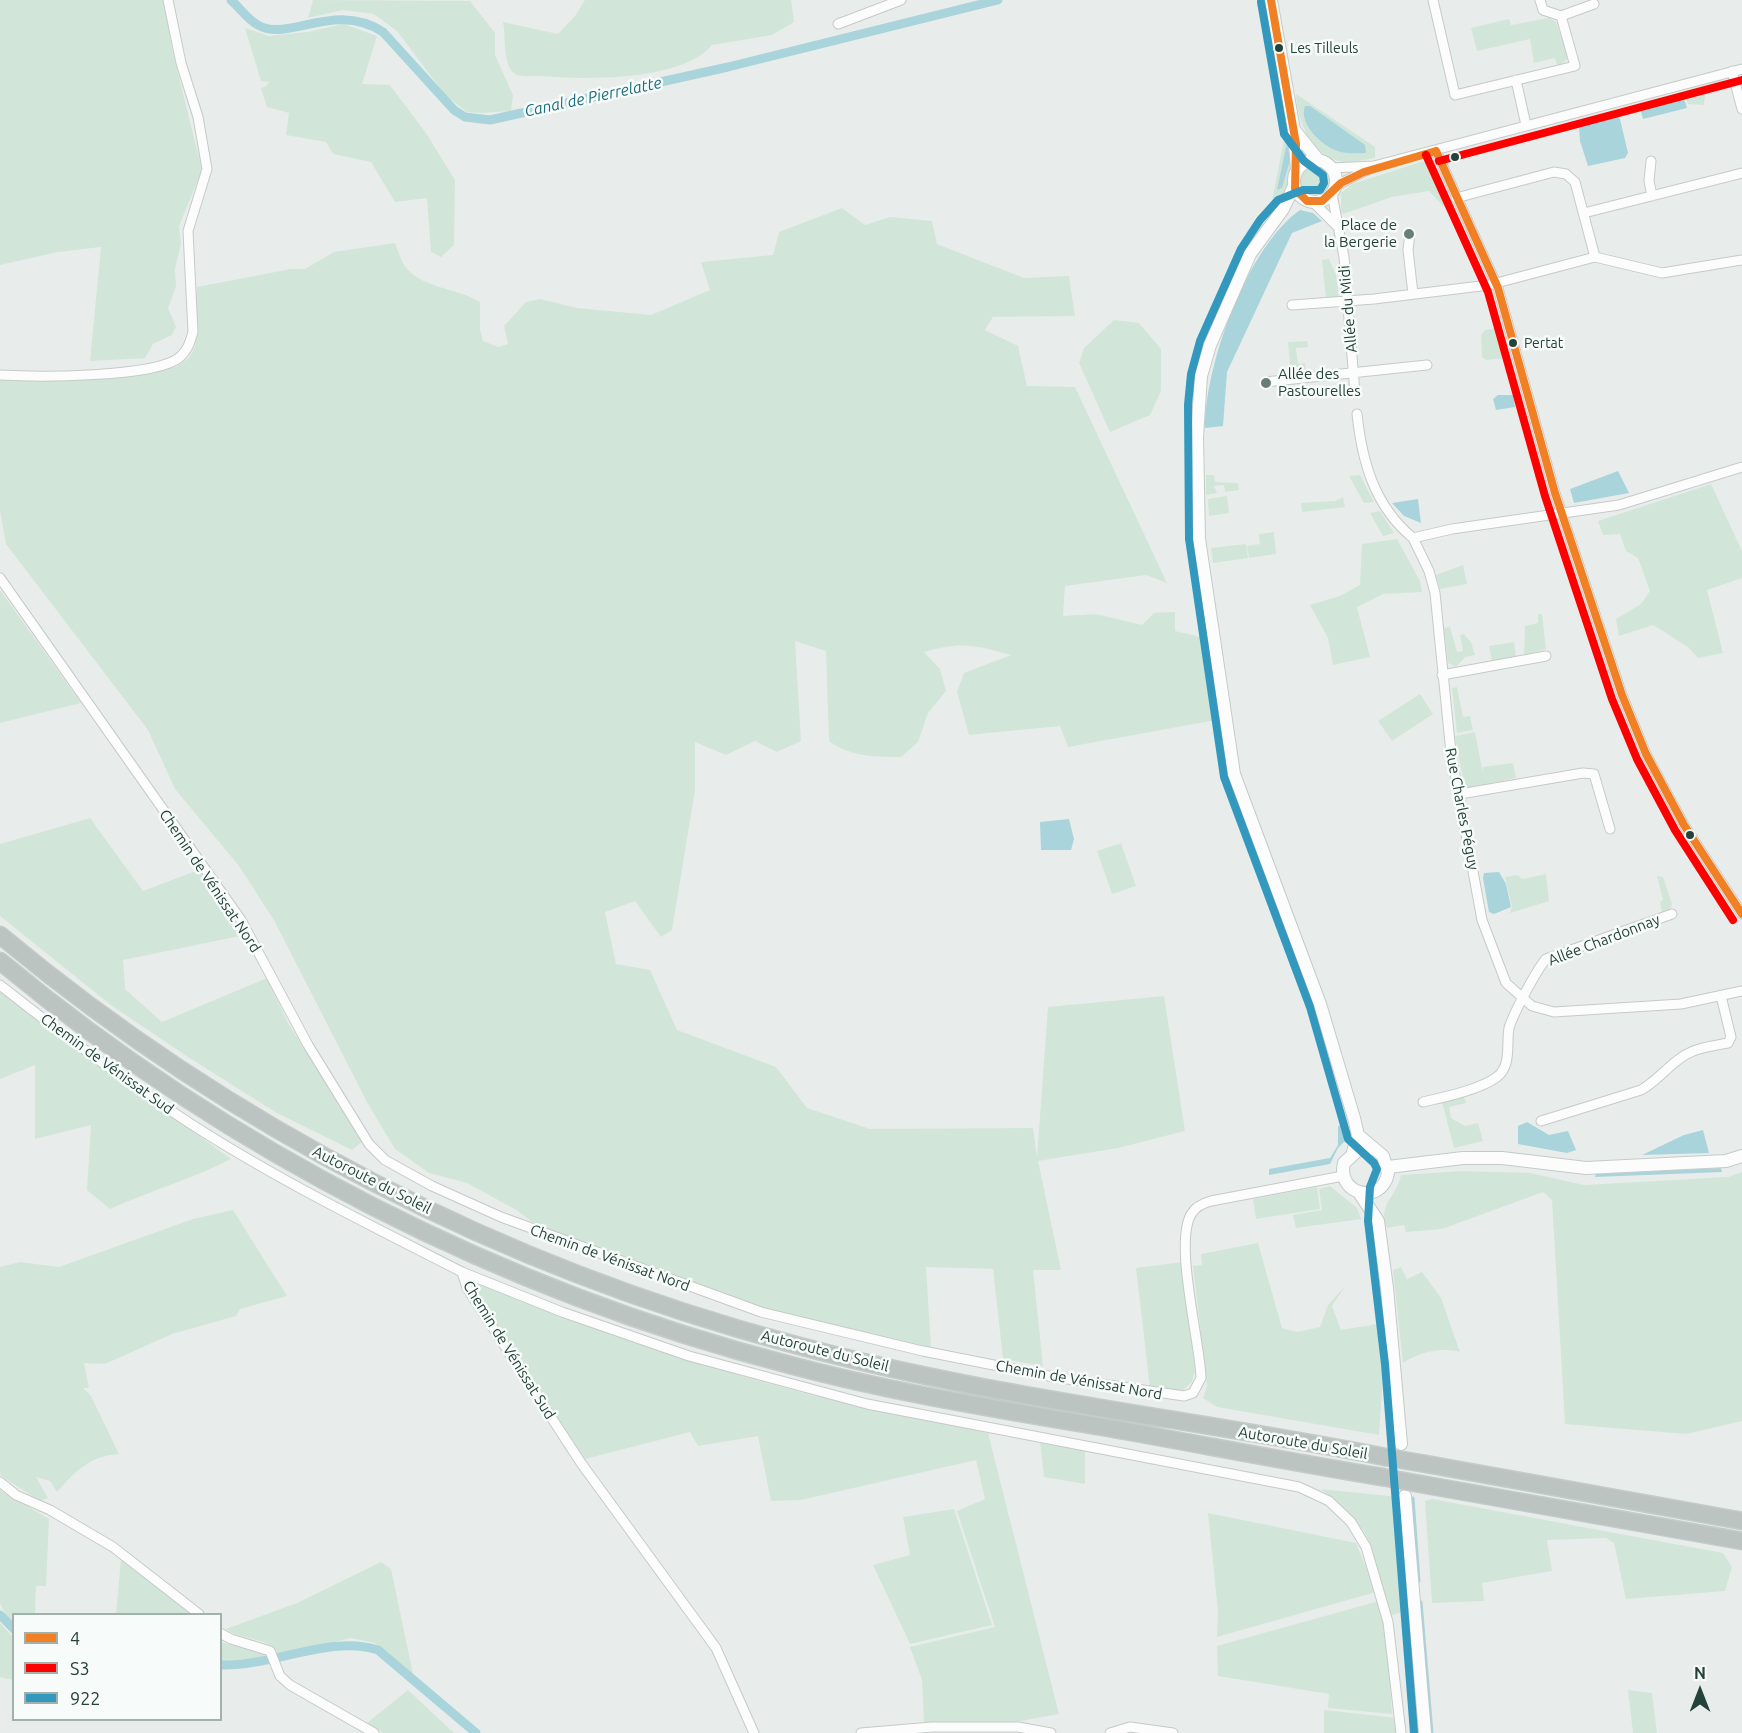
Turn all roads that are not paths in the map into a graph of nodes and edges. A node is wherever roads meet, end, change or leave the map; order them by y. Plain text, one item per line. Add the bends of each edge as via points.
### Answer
1 (168, 0) edge
2 (901, 0) edge
3 (1271, 0) edge
4 (1433, 0) edge
5 (1540, 0) edge
6 (1594, 4) dead end
7 (1561, 16) junction
8 (838, 24) dead end
9 (1737, 70) edge
10 (1516, 80) junction
11 (1742, 109) edge
12 (1526, 125) junction
13 (1294, 130) junction
14 (1436, 151) junction
15 (1319, 161) junction
16 (1651, 161) dead end
17 (1374, 166) junction
18 (1331, 168) junction
19 (1297, 171) junction
20 (1742, 173) edge
21 (1294, 186) junction
22 (1334, 190) junction
23 (1652, 196) junction
24 (1456, 198) junction
25 (1309, 201) junction
26 (1283, 209) junction
27 (1584, 213) junction
28 (1337, 226) junction
29 (1410, 232) dead end
30 (1595, 257) junction
31 (1742, 260) edge
32 (1497, 284) junction
33 (1413, 294) junction
34 (1347, 302) junction
35 (1292, 305) dead end
36 (1427, 365) dead end
37 (1354, 374) junction
38 (0, 375) edge
39 (1265, 382) dead end
40 (1355, 393) dead end
41 (1357, 414) dead end
42 (1742, 467) edge
43 (1561, 513) junction
44 (1413, 538) junction
45 (0, 578) edge
46 (1546, 656) dead end
47 (1442, 675) junction
48 (1460, 794) junction
49 (1610, 829) dead end
50 (1672, 914) dead end
51 (1742, 914) edge
52 (0, 935) edge
53 (0, 961) edge
54 (0, 985) edge
55 (1742, 991) edge
56 (1721, 996) junction
57 (1523, 1001) junction
58 (1423, 1102) dead end
59 (1541, 1121) dead end
60 (1358, 1135) junction
61 (1372, 1149) junction
62 (1353, 1152) junction
63 (1742, 1156) edge
64 (1388, 1167) junction
65 (1343, 1176) junction
66 (1380, 1189) junction
67 (1360, 1194) junction
68 (1378, 1221) junction
69 (462, 1272) junction
70 (1401, 1444) dead end
71 (0, 1482) edge
72 (1405, 1496) dead end
73 (1742, 1521) edge
74 (1742, 1541) edge
75 (198, 1613) edge
76 (222, 1634) edge
77 (374, 1733) edge
78 (754, 1733) edge
79 (861, 1733) edge
80 (1050, 1733) edge
81 (1110, 1733) edge
82 (1173, 1733) edge
83 (1401, 1733) edge
84 (1425, 1733) edge

1 - 38 street via 207,169 188,231 192,332 189,346 180,358 168,363 122,372 42,378
2 - 8 street
3 - 13 main road
4 - 10 street via 1456,100
5 - 7 street via 1543,10
6 - 7 street
7 - 10 street via 1575,66
9 - 11 street
9 - 12 street
10 - 12 street
12 - 14 street
13 - 15 main road
13 - 19 main road
14 - 17 street
14 - 24 street
15 - 18 main road
15 - 19 main road via 1304,164
16 - 23 street
17 - 18 street
17 - 22 street
18 - 22 main road
19 - 21 main road
20 - 23 street
21 - 25 main road
21 - 26 main road
22 - 25 main road via 1322,201
22 - 28 street, Allée du Midi
23 - 27 street
24 - 27 street via 1554,172 1566,174 1575,183
24 - 32 street
25 - 26 main road
25 - 28 street
26 - 60 main road via 1250,254 1210,345 1201,376 1198,539 1234,774 1320,1004
27 - 30 street
28 - 34 street, Allée du Midi
29 - 33 street
30 - 31 street via 1662,273
30 - 32 street
32 - 33 street
32 - 43 street
33 - 34 street
34 - 35 street
34 - 37 street, Allée du Midi
36 - 37 street
37 - 39 street
37 - 40 street, Allée du Midi
41 - 44 street, Rue Charles Péguy via 1366,473 1403,530
42 - 43 street via 1619,505
43 - 44 street
43 - 51 street via 1646,754 1690,835
44 - 47 street, Rue Charles Péguy via 1433,585
45 - 65 street, Chemin de Vénissat Nord via 241,920 308,1046 369,1144 394,1165 501,1217 761,1312 923,1351 1054,1377 1184,1396 1193,1393 1201,1378 1185,1252 1185,1231 1192,1212 1211,1201
46 - 47 street
47 - 48 street, Rue Charles Péguy
48 - 49 street via 1583,772 1594,774
48 - 57 street, Rue Charles Péguy via 1482,920 1506,983
50 - 57 street, Allée Chardonnay via 1546,958
52 - 73 highway, Autoroute du Soleil, bridge via 125,1031 229,1101 299,1142 402,1197 594,1281 792,1345 915,1373
53 - 74 highway, Autoroute du Soleil, bridge via 166,1085 345,1191 447,1242 569,1294 675,1330 789,1365 899,1390
54 - 69 street, Chemin de Vénissat Sud via 99,1061 191,1124 369,1226
55 - 56 street, Rue Charles Péguy
56 - 57 street, Rue Charles Péguy via 1681,1004 1554,1012
56 - 59 street via 1731,1037 1728,1042 1680,1058 1641,1090
57 - 58 street, Allée Chardonnay via 1510,1028 1506,1063 1497,1077 1460,1093
60 - 61 main road
60 - 62 main road
61 - 62 main road
61 - 64 main road via 1383,1156
62 - 65 main road via 1344,1163
63 - 64 main road via 1726,1161 1594,1168 1473,1158
64 - 66 main road via 1387,1179
65 - 67 main road via 1346,1184
66 - 67 main road
66 - 68 main road
67 - 68 main road
68 - 70 main road
69 - 78 street, Chemin de Vénissat Sud via 467,1288 581,1463 716,1648
69 - 83 street via 689,1356 867,1404 1312,1492 1329,1501 1351,1522 1366,1547 1388,1622
71 - 75 street via 16,1496 50,1510 113,1547
72 - 84 main road
76 - 77 street via 270,1651 276,1669 290,1685
79 - 80 street via 932,1727 1018,1727
81 - 82 street via 1130,1727

